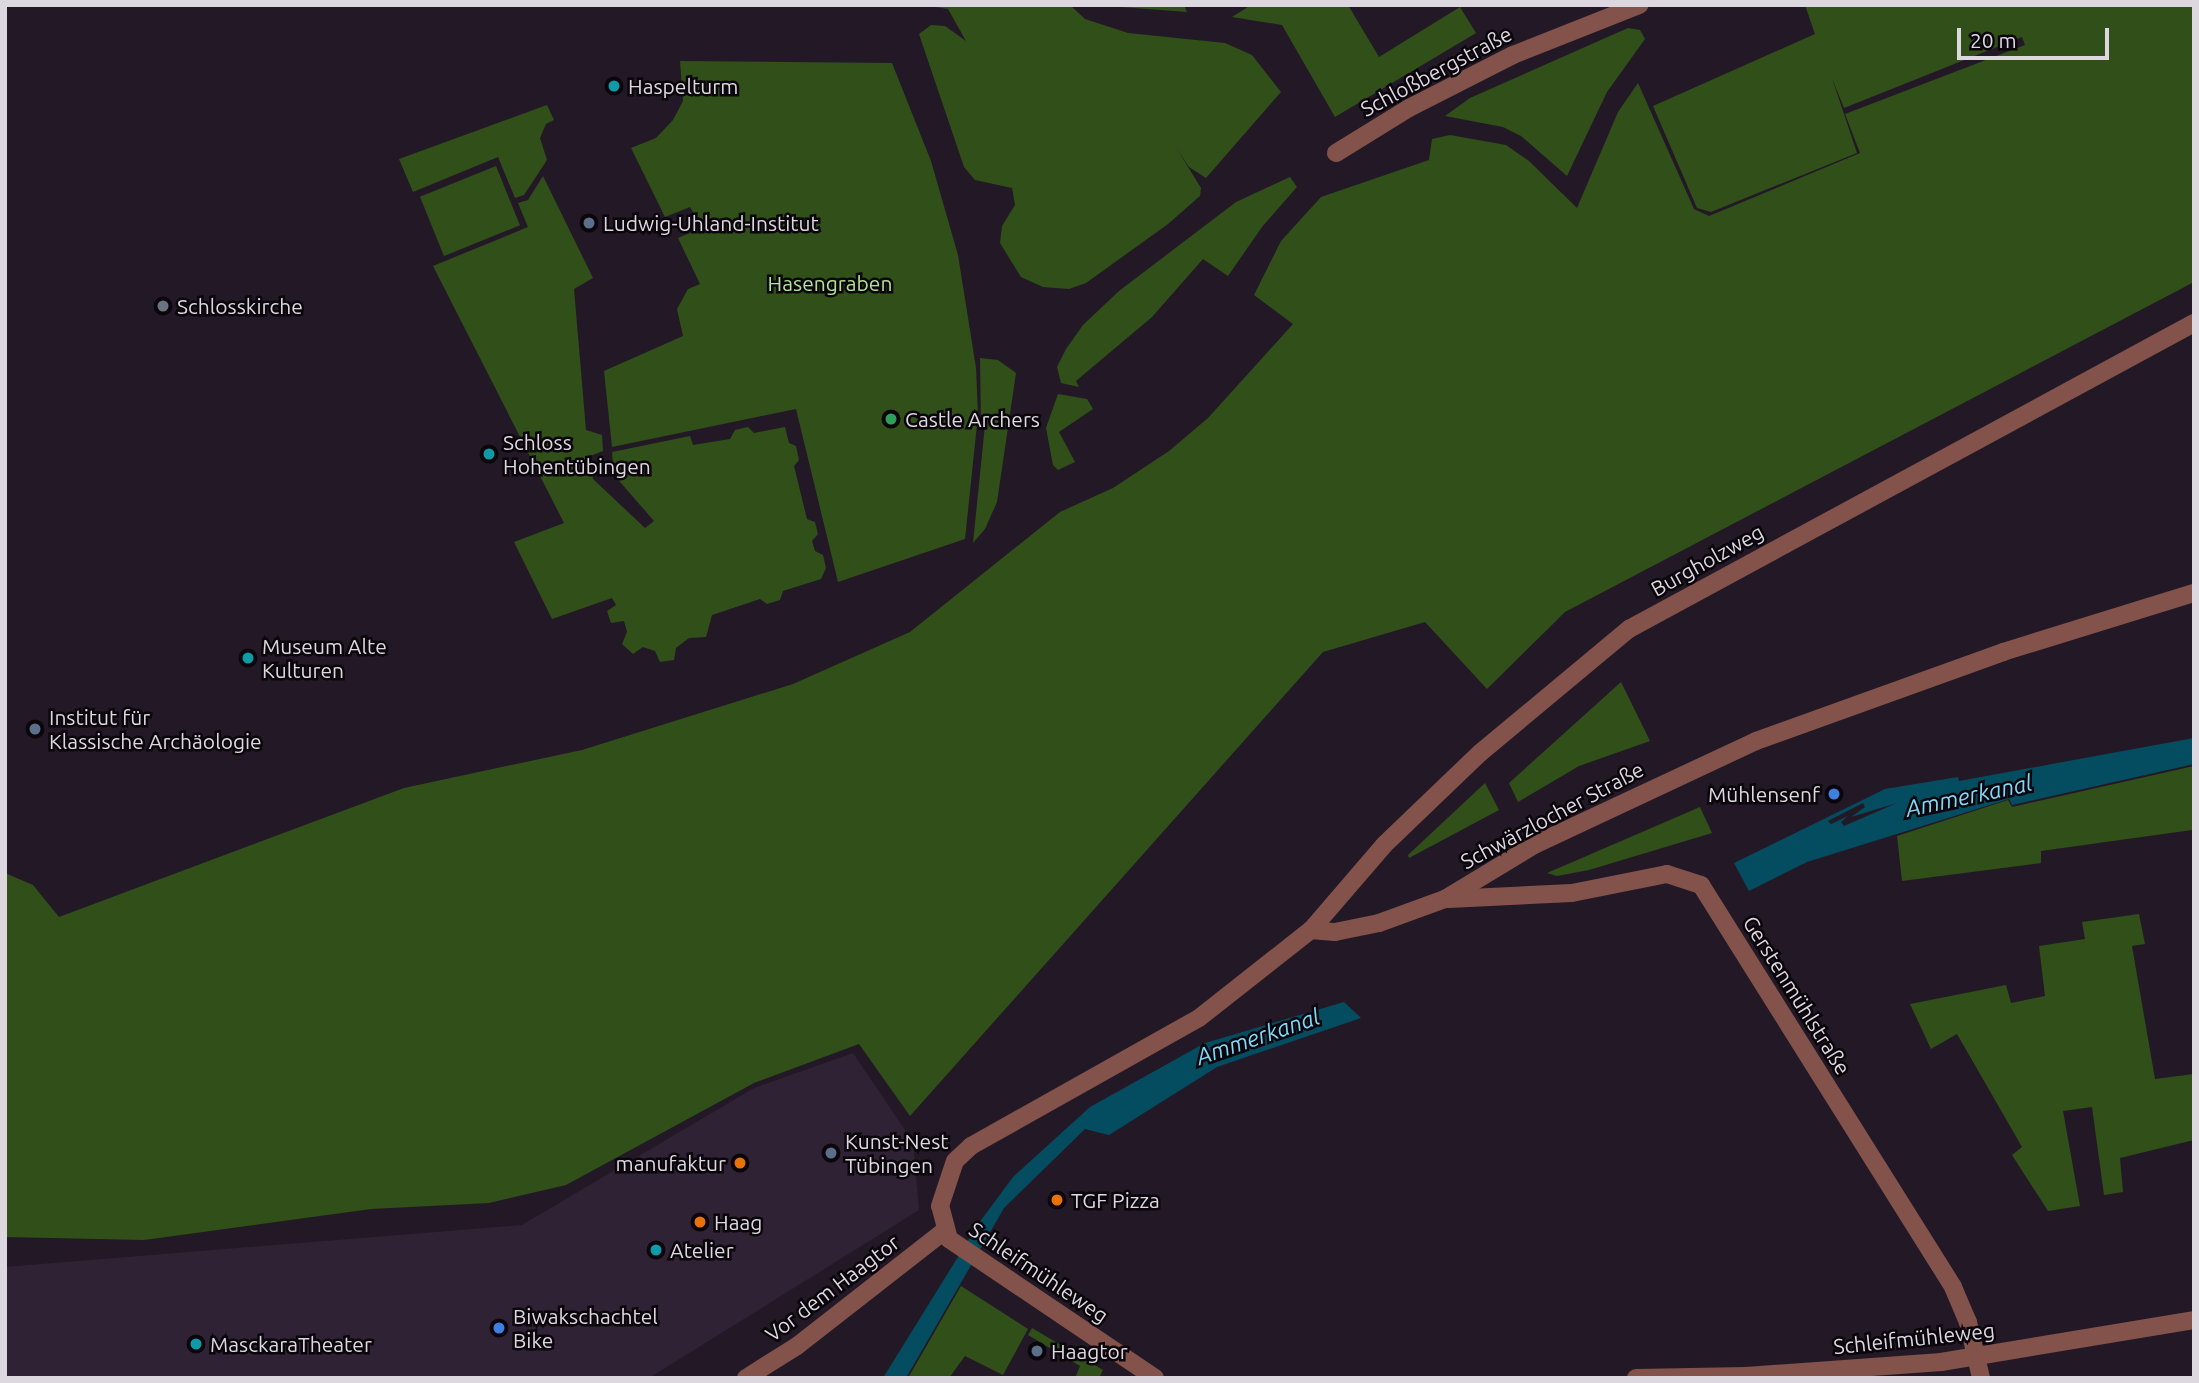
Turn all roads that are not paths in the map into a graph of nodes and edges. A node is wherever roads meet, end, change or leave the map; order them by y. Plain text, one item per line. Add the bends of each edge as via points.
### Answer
1 (1639, 5) edge
2 (1336, 153) dead end
3 (2194, 323) edge
4 (2194, 593) edge
5 (1445, 899) junction
6 (1311, 930) junction
7 (944, 1231) junction
8 (2194, 1320) edge
9 (1978, 1357) junction
10 (746, 1378) edge
11 (1155, 1378) edge
12 (1636, 1378) edge
13 (1981, 1378) edge

1 - 2 street, Schloßbergstraße via 1513,54 1409,108
3 - 6 street, Burgholzweg via 1629,629 1480,753 1384,845
4 - 5 street, Schwärzlocher Straße via 2003,652 1756,741 1534,845
5 - 6 street, Schwärzlocher Straße via 1379,923 1335,932
5 - 9 street, Gerstenmühlstraße via 1572,893 1668,874 1701,884 1953,1287
6 - 7 street, Schleifmühleweg via 1199,1018 971,1146 955,1161 942,1191
7 - 10 street, Vor dem Haagtor via 797,1346
7 - 11 street, Schleifmühleweg via 956,1244
8 - 9 street, Schleifmühleweg
9 - 12 street, Schleifmühleweg via 1746,1377
9 - 13 street, Gerstenmühlstraße

